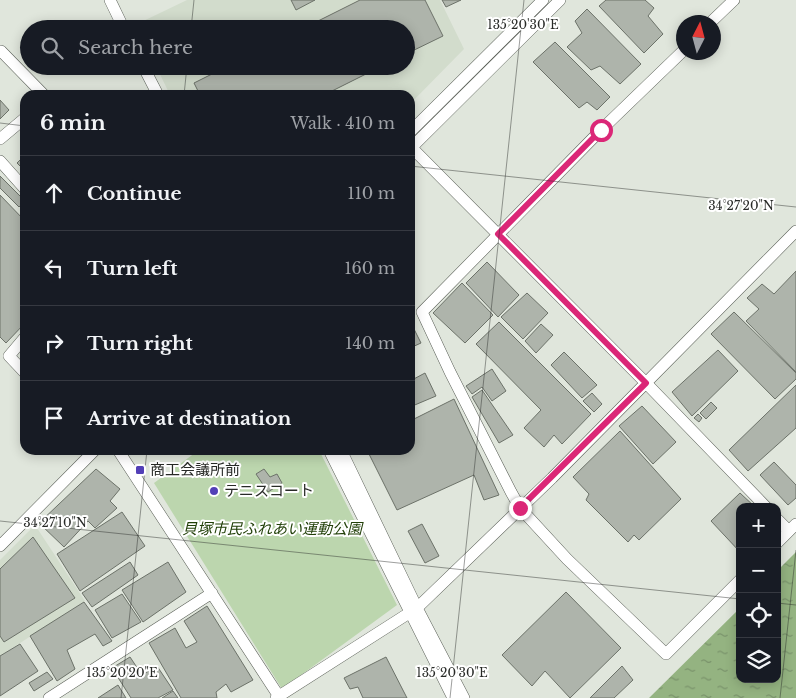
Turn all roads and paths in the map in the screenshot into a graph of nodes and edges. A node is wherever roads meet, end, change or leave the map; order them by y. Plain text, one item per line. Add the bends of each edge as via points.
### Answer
1 (110, 0) edge
2 (543, 0) edge
3 (560, 0) edge
4 (734, 0) edge
5 (718, 15) edge
6 (120, 20) edge
7 (0, 51) edge
8 (676, 58) edge
9 (20, 71) edge
10 (24, 75) edge
11 (148, 75) edge
12 (39, 90) edge
13 (155, 90) edge
14 (20, 122) edge
15 (415, 127) edge
16 (0, 139) edge
17 (415, 143) edge
18 (415, 151) edge
19 (0, 161) edge
20 (20, 183) edge
21 (796, 231) edge
22 (498, 234) junction
23 (20, 343) edge
24 (20, 368) edge
25 (646, 383) junction
26 (90, 455) edge
27 (121, 455) edge
28 (332, 455) edge
29 (343, 455) edge
30 (762, 503) edge
31 (520, 508) junction
32 (781, 521) edge
33 (793, 528) edge
34 (781, 539) edge
35 (0, 546) edge
36 (736, 584) edge
37 (212, 593) junction
38 (413, 611) junction
39 (278, 697) edge
40 (49, 698) edge
41 (453, 698) edge
42 (464, 698) edge

1 - 6 street
2 - 15 street
3 - 17 street
4 - 5 street
7 - 9 street
8 - 22 street
10 - 12 street
11 - 13 street
14 - 16 street
18 - 22 street
19 - 20 street
21 - 25 street
22 - 25 street
22 - 31 street via 422,312
23 - 24 street via 9,356
25 - 30 street
25 - 31 street
26 - 35 street
27 - 37 street
28 - 38 street
29 - 38 street
31 - 36 street via 567,559 666,654
31 - 38 street
32 - 33 street
33 - 34 street
37 - 39 street
37 - 40 street
38 - 39 street
38 - 41 street
38 - 42 street

